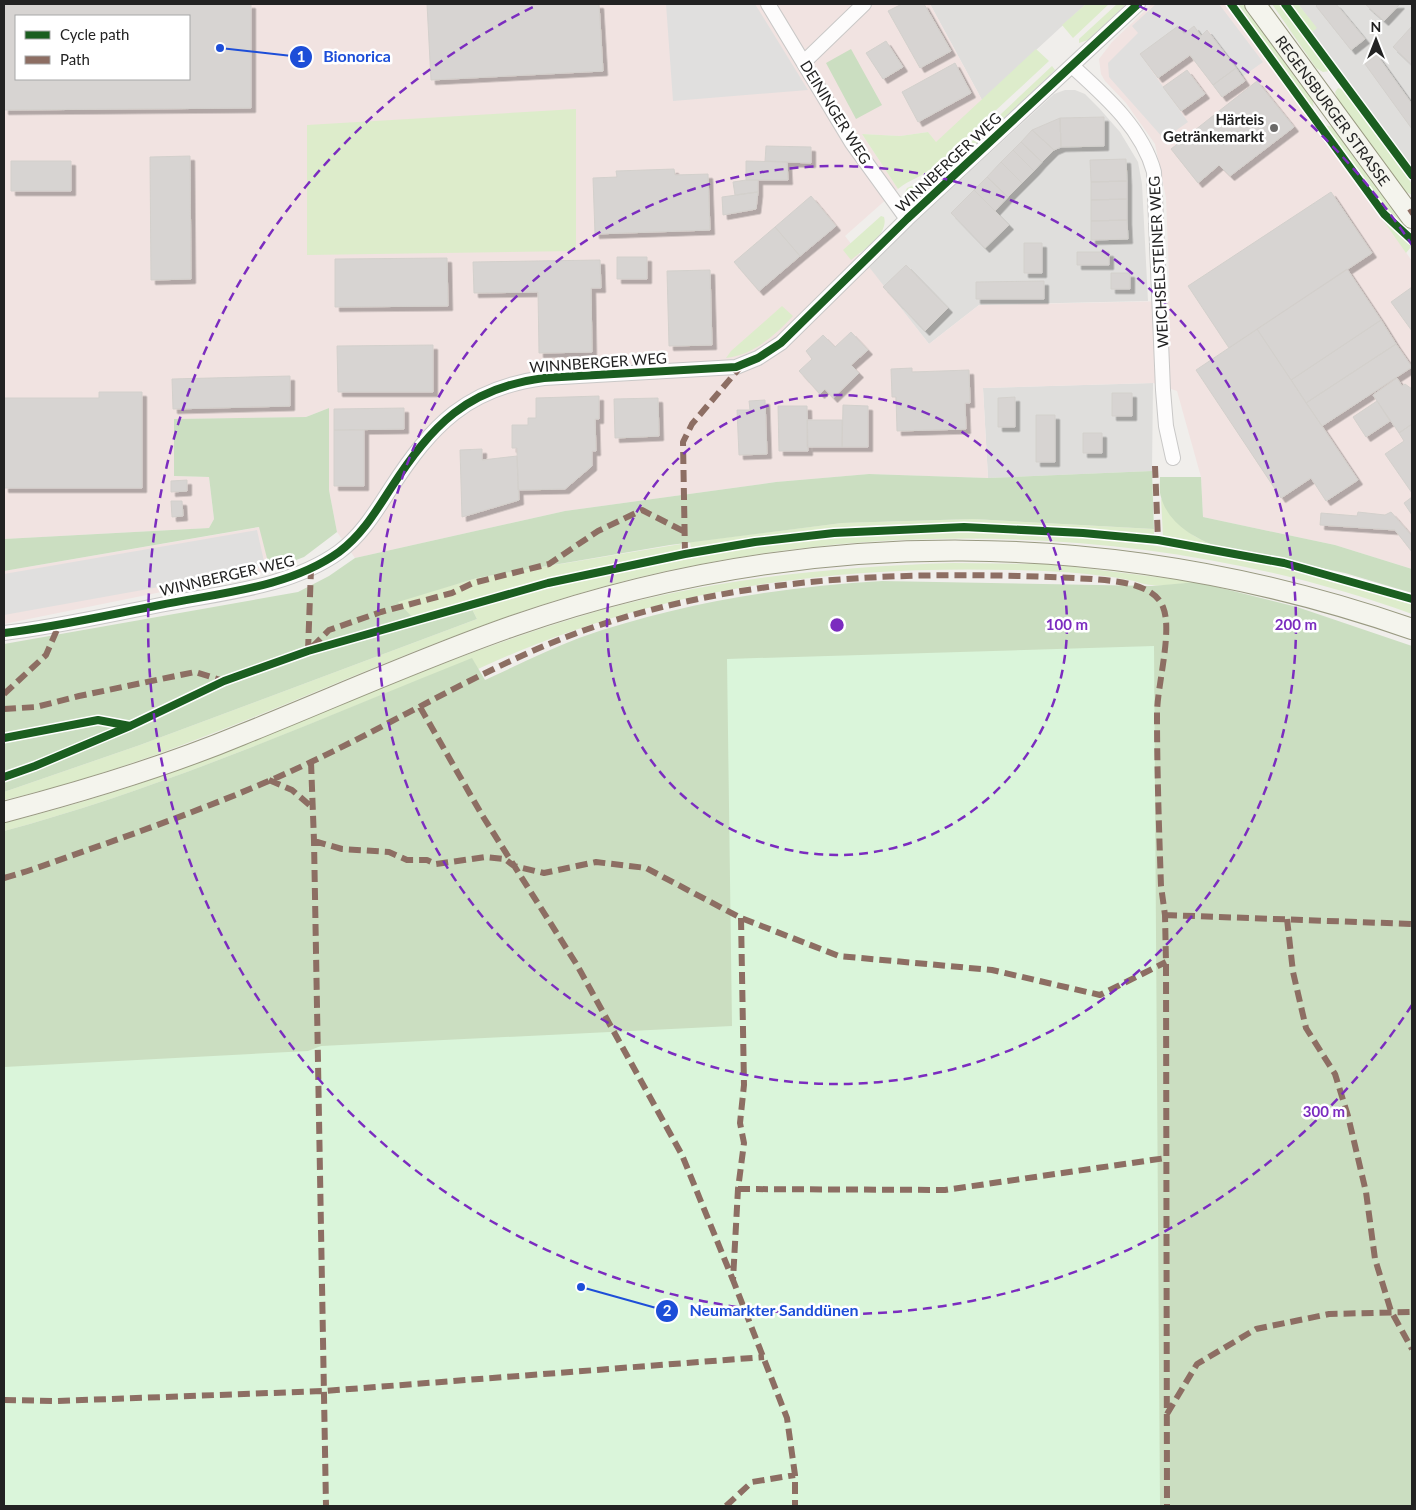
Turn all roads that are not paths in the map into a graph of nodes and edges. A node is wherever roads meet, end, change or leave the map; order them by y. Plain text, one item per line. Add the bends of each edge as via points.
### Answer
1 (768, 4) edge
2 (864, 4) edge
3 (1138, 4) edge
4 (1255, 4) edge
5 (804, 62) junction
6 (1072, 66) junction
7 (1412, 218) edge
8 (907, 219) junction
9 (1173, 458) dead end
10 (1412, 629) edge
11 (4, 633) edge
12 (4, 812) edge

1 - 5 street, DEININGER WEG
2 - 5 street
3 - 6 street, WINNBERGER WEG
4 - 7 main road, REGENSBURGER STRASSE
5 - 8 street, DEININGER WEG via 852,143
6 - 8 street, WINNBERGER WEG
6 - 9 street, WEICHSELSTEINER WEG via 1132,128 1144,145 1154,172 1166,426
8 - 11 street, WINNBERGER WEG via 781,342 748,363 710,369 544,378 493,389 435,429 413,453 355,539 311,569 241,589
10 - 12 main road via 1305,596 1220,575 1146,562 971,550 882,552 778,561 652,585 523,623 165,764

